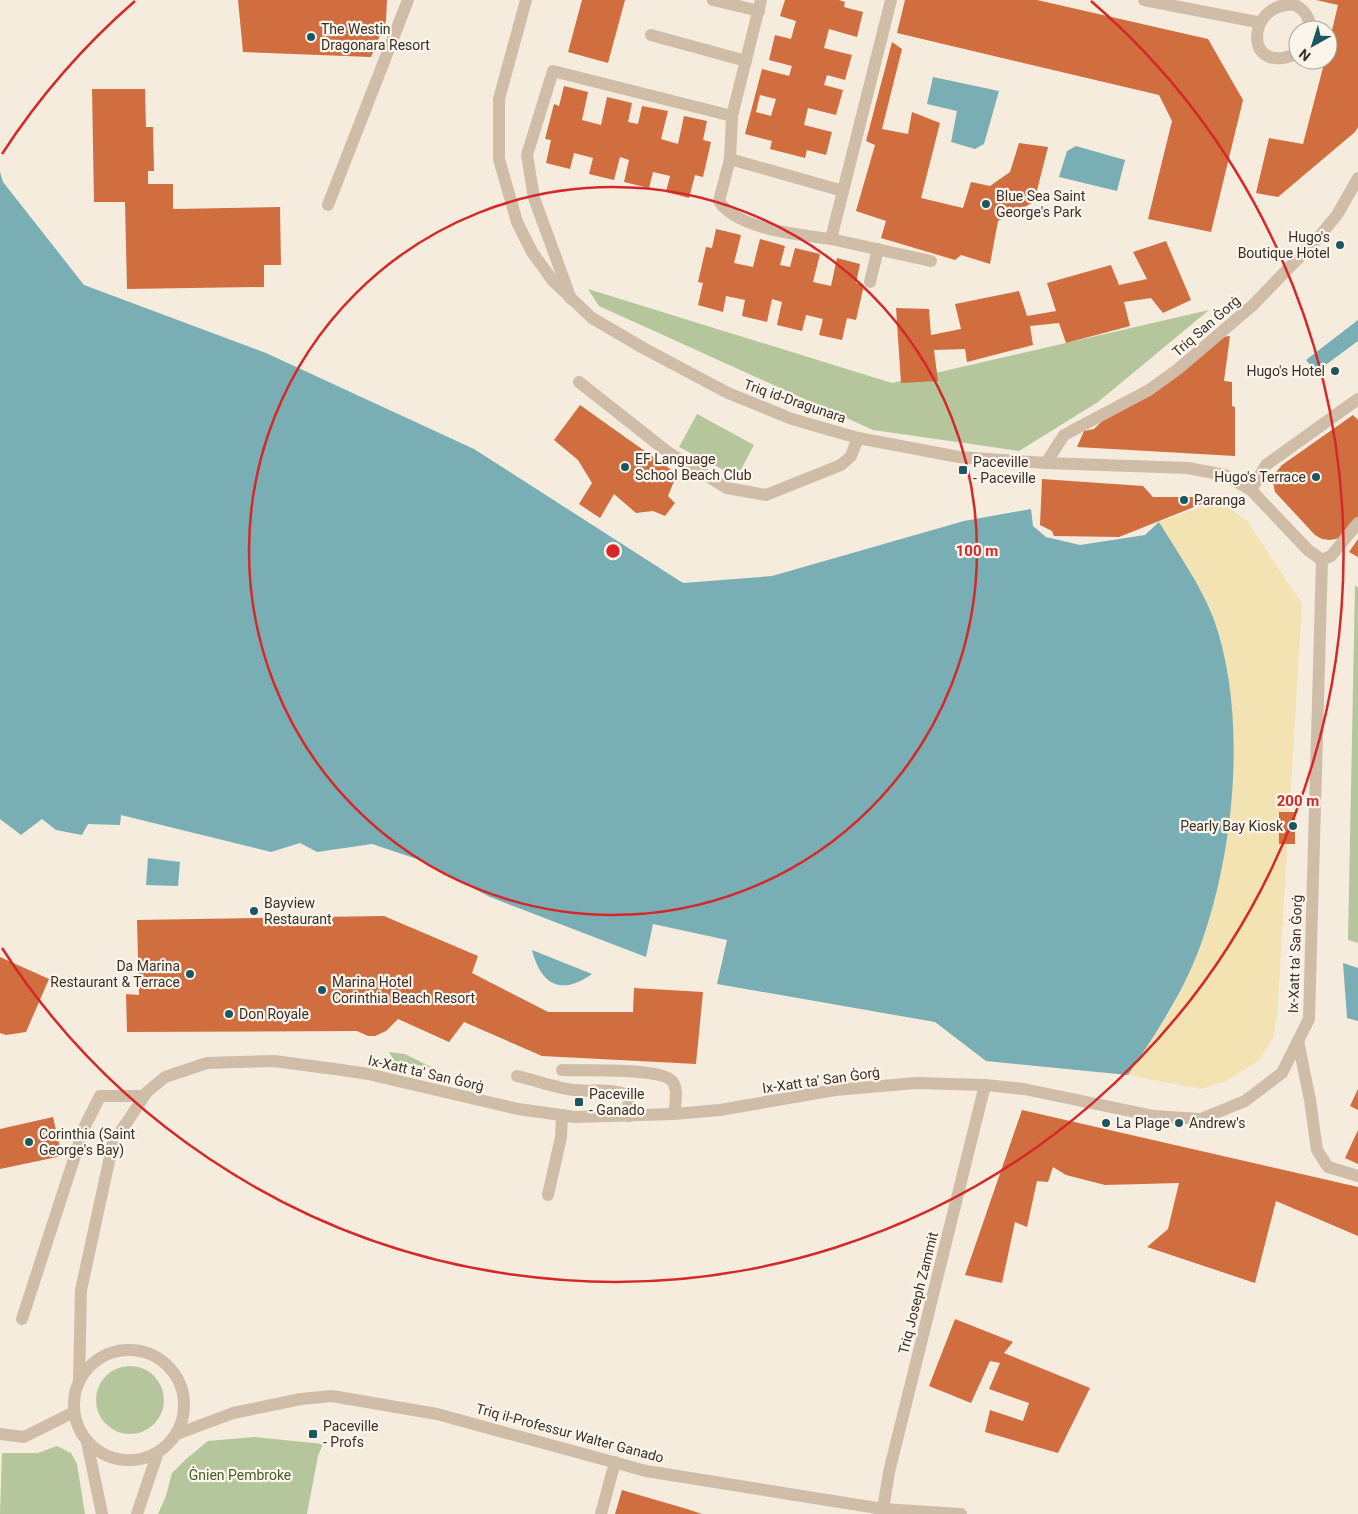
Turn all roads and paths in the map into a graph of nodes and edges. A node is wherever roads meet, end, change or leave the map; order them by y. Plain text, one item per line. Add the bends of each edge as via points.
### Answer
1 (408, 0) edge
2 (526, 0) edge
3 (713, 0) edge
4 (891, 0) edge
5 (1144, 0) edge
6 (760, 6) edge
7 (1308, 20) edge
8 (1257, 22) junction
9 (651, 35) dead end
10 (1288, 56) edge
11 (746, 61) junction
12 (732, 116) junction
13 (730, 158) junction
14 (1358, 178) edge
15 (843, 191) junction
16 (328, 205) dead end
17 (831, 239) junction
18 (878, 249) junction
19 (931, 261) dead end
20 (870, 282) dead end
21 (571, 299) junction
22 (580, 382) dead end
23 (1358, 399) edge
24 (858, 438) junction
25 (1046, 463) junction
26 (1251, 490) junction
27 (1358, 523) edge
28 (1322, 560) junction
29 (1298, 1041) junction
30 (562, 1070) dead end
31 (517, 1076) dead end
32 (985, 1084) junction
33 (142, 1096) junction
34 (674, 1114) junction
35 (562, 1115) junction
36 (629, 1116) junction
37 (1358, 1176) edge
38 (548, 1195) dead end
39 (22, 1319) dead end
40 (79, 1382) junction
41 (74, 1412) junction
42 (0, 1434) edge
43 (177, 1434) junction
44 (87, 1442) junction
45 (157, 1456) junction
46 (615, 1462) junction
47 (882, 1512) edge
48 (102, 1514) edge
49 (137, 1514) edge
50 (601, 1514) edge
51 (961, 1514) edge

1 - 16 street
2 - 21 street, Triq id-Dragunara via 500,99 499,160 517,222 532,252
3 - 6 street
4 - 15 street
5 - 8 street
6 - 11 street
7 - 8 street via 1303,10 1286,2 1268,7
8 - 10 street via 1257,41 1270,55 1280,58
9 - 11 street
11 - 12 street
12 - 13 street
12 - 21 street via 553,72 527,154 534,198
13 - 15 street
13 - 17 street via 719,201 725,210 740,219 791,233
14 - 25 street, Triq San Ġorġ via 1318,238 1253,305 1178,370 1149,390 1064,435
15 - 17 street
17 - 18 street
18 - 19 street
18 - 20 street
21 - 24 street, Triq id-Dragunara via 592,318 728,393 792,419
22 - 24 street via 669,453 727,488 766,495 841,465 850,456
23 - 26 street via 1266,464
24 - 25 street, Triq id-Dragunara via 959,457
25 - 26 street, Triq id-Dragunara via 1188,468 1225,476
26 - 28 street, Triq id-Dragunara via 1308,550
27 - 28 street via 1331,556
28 - 29 street, Ix-Xatt ta' San Ġorġ via 1309,1019
29 - 32 street, Ix-Xatt ta' San Ġorġ via 1282,1073 1263,1089 1245,1101 1201,1119 1154,1116
29 - 37 street via 1317,1150 1328,1167
30 - 34 street via 665,1074 674,1082
31 - 36 street via 573,1090 613,1090 628,1095
32 - 34 street, Ix-Xatt ta' San Ġorġ via 916,1083 835,1090 720,1110
32 - 47 street, Triq Joseph Zammit via 889,1472
33 - 35 street, Ix-Xatt ta' San Ġorġ via 164,1077 207,1063 274,1060 368,1074 518,1109
33 - 39 street via 100,1096 84,1128
33 - 40 street, Ix-Xatt ta' San Ġorġ via 113,1143 103,1182 80,1290
34 - 36 street, Ix-Xatt ta' San Ġorġ
35 - 36 street, Ix-Xatt ta' San Ġorġ
35 - 38 street via 561,1137
40 - 41 street, Triq il-Professur Walter Ganado via 74,1396
40 - 43 street, Triq il-Professur Walter Ganado via 90,1366 106,1355 124,1350 143,1352 157,1358 169,1367 179,1382 184,1399 183,1417
41 - 42 street via 24,1437
41 - 44 street, Triq il-Professur Walter Ganado via 78,1428
43 - 45 street, Triq il-Professur Walter Ganado
43 - 46 street, Triq il-Professur Walter Ganado via 233,1413 332,1396 437,1414
44 - 45 street via 118,1460
44 - 48 street, Triq il-Professur Walter Ganado
45 - 49 street
46 - 47 street, Triq il-Professur Walter Ganado via 646,1471
46 - 50 street
47 - 51 street, Triq il-Professur Walter Ganado

